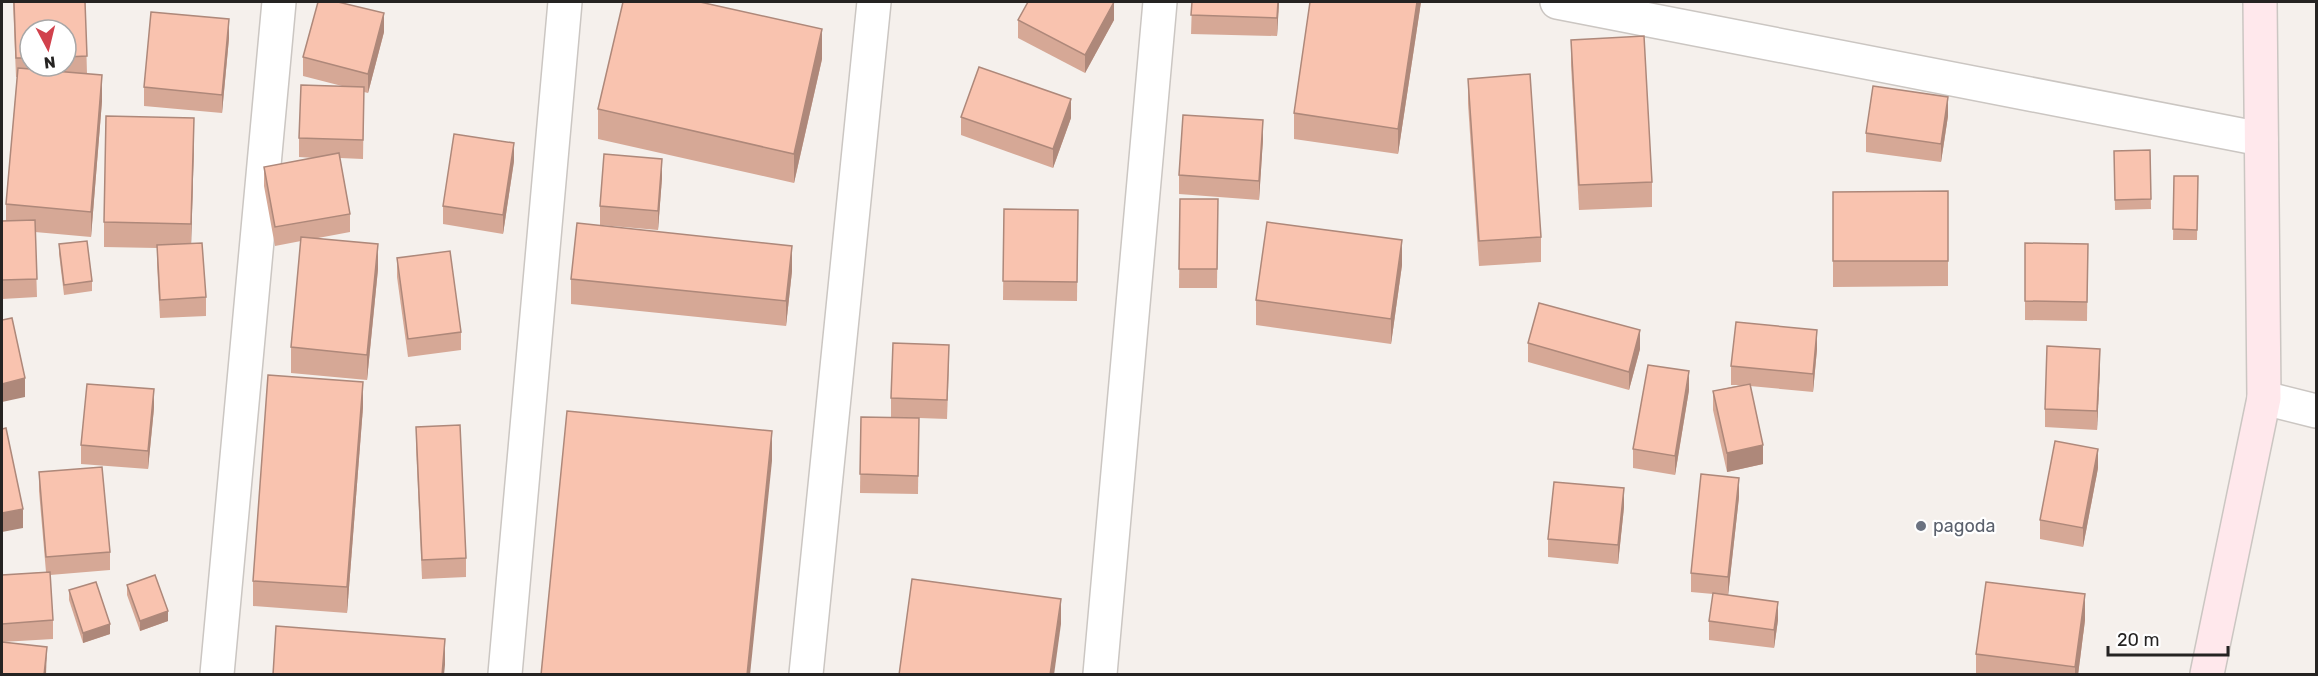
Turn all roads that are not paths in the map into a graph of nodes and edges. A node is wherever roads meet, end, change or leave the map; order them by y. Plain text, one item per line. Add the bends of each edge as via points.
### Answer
1 (279, 2) edge
2 (565, 2) edge
3 (874, 2) edge
4 (1160, 2) edge
5 (1557, 2) edge
6 (2260, 2) edge
7 (2261, 139) junction
8 (2264, 398) junction
9 (2316, 411) edge
10 (218, 675) edge
11 (505, 675) edge
12 (806, 675) edge
13 (1100, 675) edge
14 (2207, 675) edge

1 - 10 street
2 - 11 street
3 - 12 street
4 - 13 street
5 - 7 street
6 - 7 main road
7 - 8 main road
8 - 9 street
8 - 14 main road

